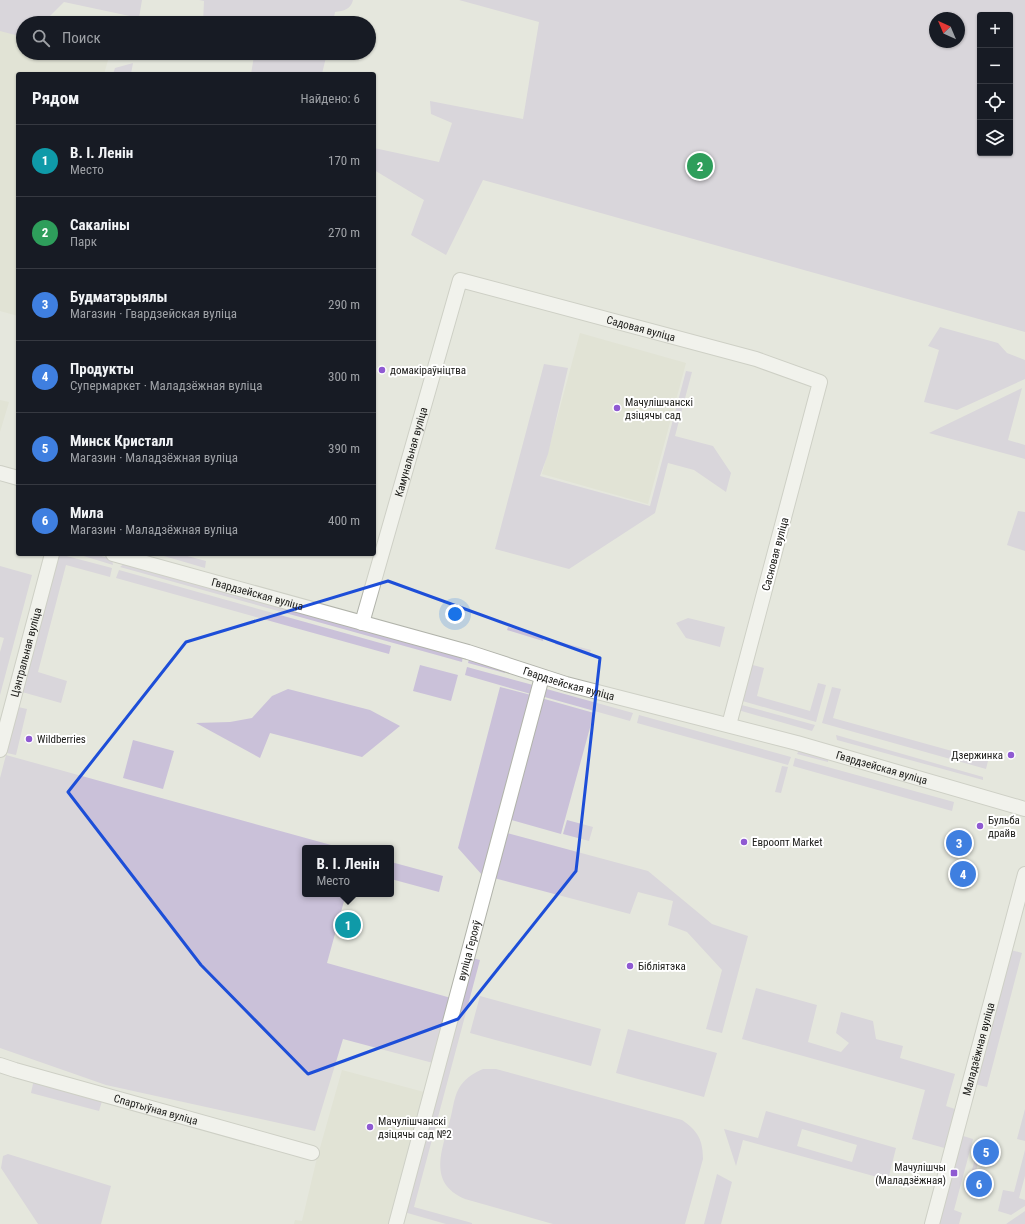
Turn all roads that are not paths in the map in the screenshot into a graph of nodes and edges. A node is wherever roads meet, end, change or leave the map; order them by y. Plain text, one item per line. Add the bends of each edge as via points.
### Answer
1 (460, 280) joint
2 (820, 382) joint
3 (0, 472) edge
4 (16, 477) edge
5 (51, 556) edge
6 (120, 556) edge
7 (362, 623) junction
8 (542, 677) junction
9 (729, 725) junction
10 (0, 750) edge
11 (1025, 809) edge
12 (1025, 874) edge
13 (0, 1065) edge
14 (312, 1152) dead end
15 (396, 1224) edge
16 (932, 1224) edge

1 - 2 street, Садовая вуліца via 756,359
1 - 7 street, Камунальная вуліца
2 - 9 street, Сасновая вуліца
3 - 4 street
5 - 10 street, Цэнтральная вуліца
6 - 7 street, Гвардзейская вуліца
7 - 8 street, Гвардзейская вуліца via 480,656
8 - 9 street, Гвардзейская вуліца
8 - 15 street, вуліца Герояў
9 - 11 street, Гвардзейская вуліца
12 - 16 street, Маладзёжная вуліца
13 - 14 street, Спартыўная вуліца

